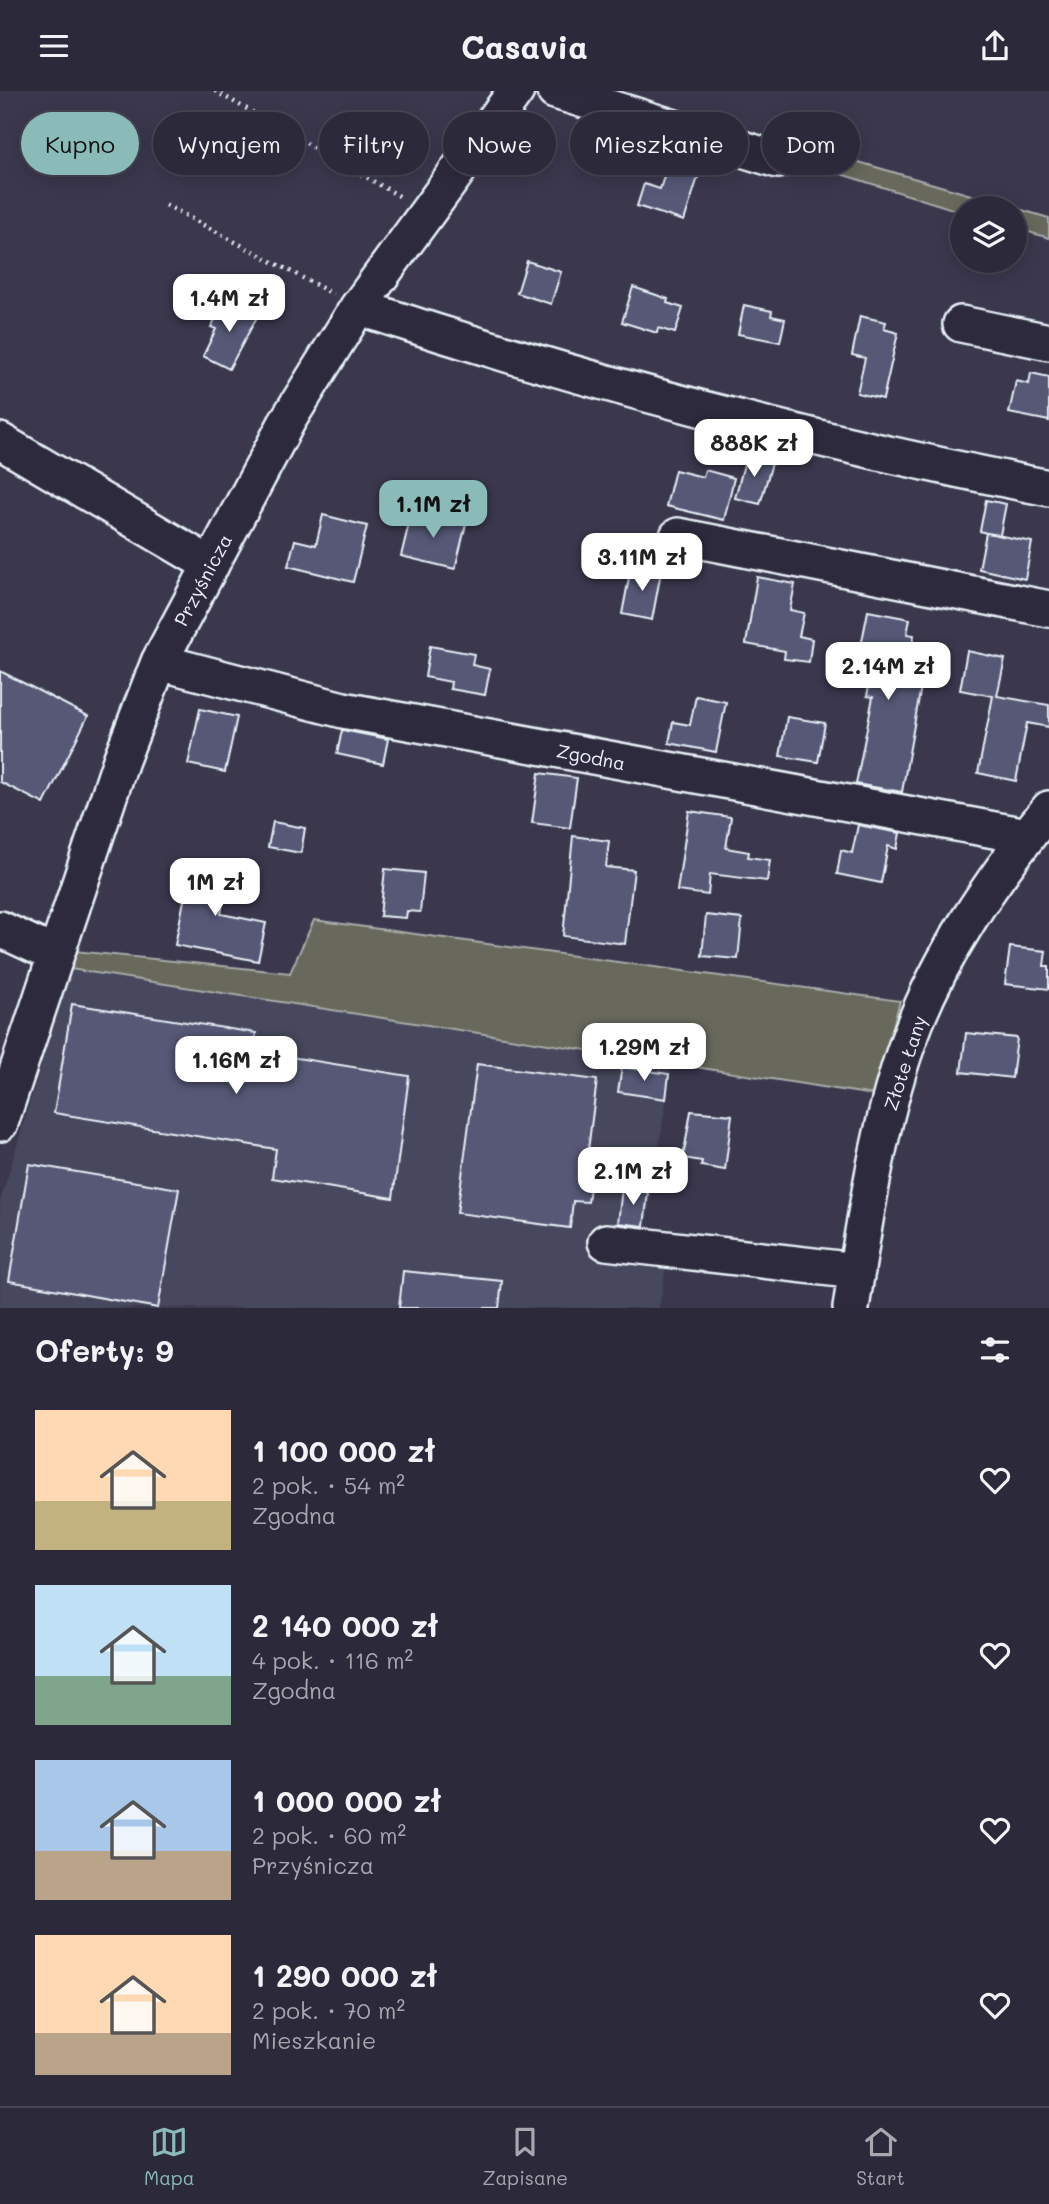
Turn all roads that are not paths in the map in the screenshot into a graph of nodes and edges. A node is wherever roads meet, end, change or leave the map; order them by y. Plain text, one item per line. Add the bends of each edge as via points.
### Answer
1 (516, 91) edge
2 (555, 91) edge
3 (762, 155) edge
4 (358, 307) junction
5 (961, 324) dead end
6 (1049, 341) edge
7 (0, 441) edge
8 (1049, 488) edge
9 (678, 536) dead end
10 (211, 565) junction
11 (1049, 609) edge
12 (159, 662) junction
13 (1049, 809) edge
14 (1027, 836) junction
15 (0, 929) edge
16 (56, 955) junction
17 (0, 1123) edge
18 (606, 1241) dead end
19 (856, 1271) junction
20 (851, 1308) edge

1 - 4 street, Przyśnicza
2 - 3 street
4 - 8 street via 794,434
4 - 10 street, Przyśnicza via 288,420
5 - 6 street
7 - 10 street
9 - 11 street
10 - 12 street, Przyśnicza
12 - 14 street, Zgodna via 368,715
12 - 16 street, Przyśnicza
13 - 14 street, Złote Łany
14 - 19 street, Złote Łany via 951,952 909,1040 887,1119
15 - 16 street
16 - 17 street, Przyśnicza
18 - 19 street
19 - 20 street, Złote Łany

